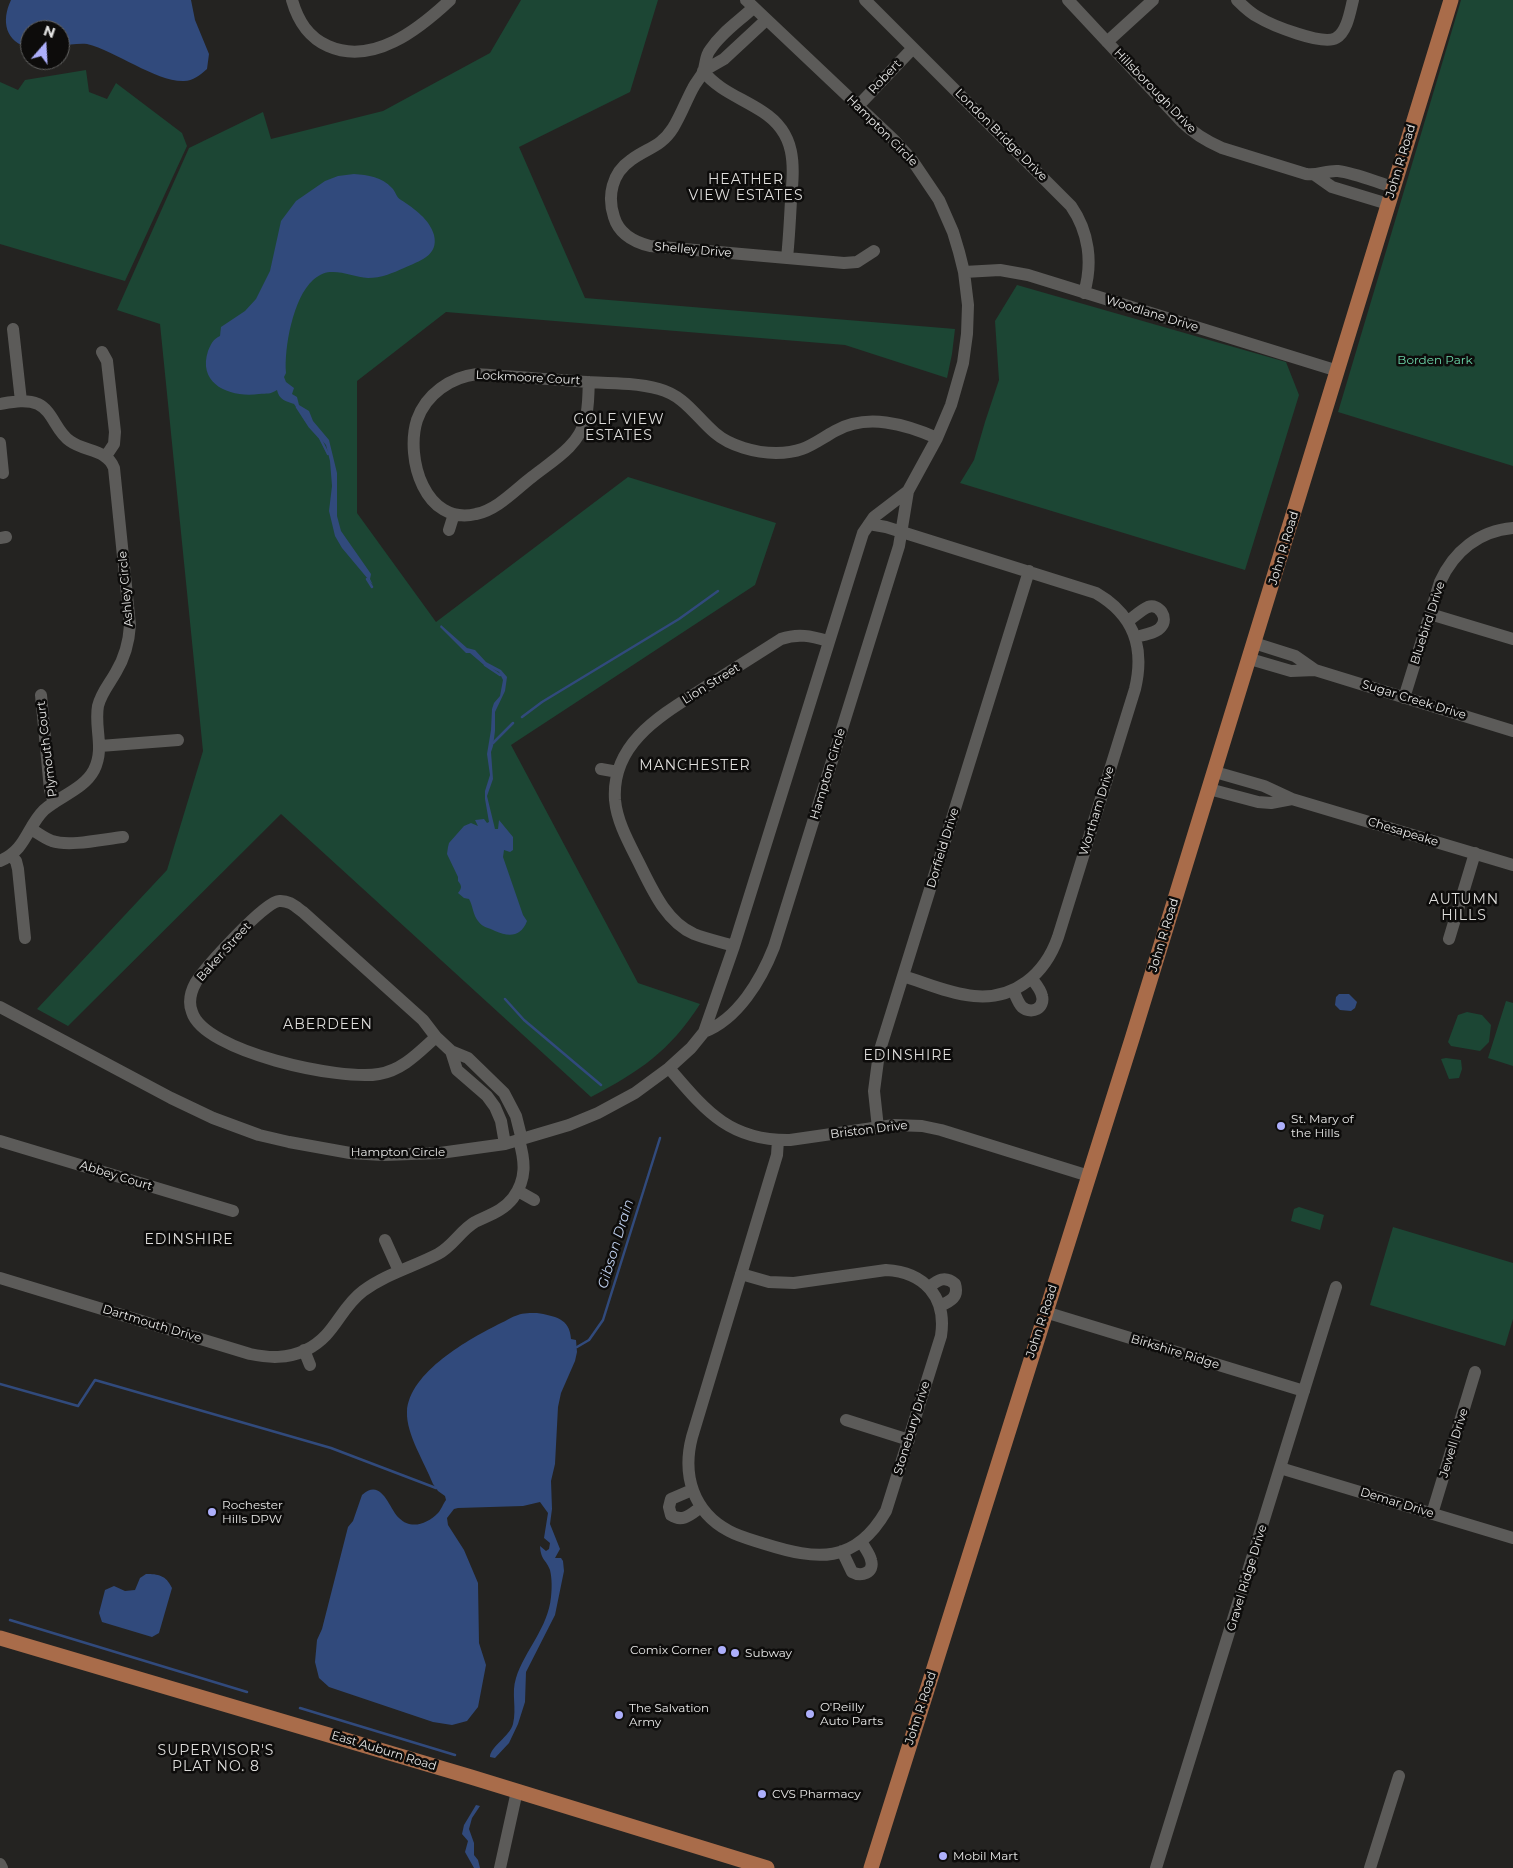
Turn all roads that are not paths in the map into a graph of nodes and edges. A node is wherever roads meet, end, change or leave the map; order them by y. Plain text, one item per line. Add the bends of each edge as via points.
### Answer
1 (292, 0) edge
2 (450, 0) edge
3 (865, 0) edge
4 (1068, 0) edge
5 (1153, 0) edge
6 (1237, 0) edge
7 (1354, 0) edge
8 (1451, 0) edge
9 (749, 4) edge
10 (766, 20) junction
11 (1107, 42) junction
12 (913, 48) junction
13 (703, 71) junction
14 (858, 106) junction
15 (1315, 175) junction
16 (1393, 187) junction
17 (1388, 204) junction
18 (874, 251) dead end
19 (787, 258) junction
20 (964, 272) junction
21 (1084, 293) junction
22 (13, 329) dead end
23 (102, 352) dead end
24 (1338, 371) junction
25 (589, 382) junction
26 (21, 401) junction
27 (0, 404) edge
28 (937, 438) junction
29 (0, 443) edge
30 (106, 456) junction
31 (3, 473) dead end
32 (908, 491) junction
33 (454, 514) junction
34 (869, 524) junction
35 (1513, 528) edge
36 (449, 530) dead end
37 (902, 533) junction
38 (1029, 571) junction
39 (1430, 614) junction
40 (1128, 621) junction
41 (1136, 637) junction
42 (1513, 639) edge
43 (828, 641) junction
44 (1254, 643) junction
45 (1250, 659) junction
46 (1315, 670) junction
47 (41, 695) dead end
48 (1404, 698) junction
49 (1513, 731) edge
50 (178, 740) dead end
51 (100, 746) junction
52 (601, 769) dead end
53 (618, 772) junction
54 (1214, 772) junction
55 (1210, 789) junction
56 (1292, 799) junction
57 (54, 803) junction
58 (31, 829) junction
59 (123, 837) dead end
60 (1475, 853) junction
61 (6, 858) edge
62 (1513, 865) edge
63 (25, 938) dead end
64 (1449, 939) dead end
65 (734, 946) junction
66 (903, 976) junction
67 (1032, 978) junction
68 (1013, 990) junction
69 (0, 1007) edge
70 (704, 1032) junction
71 (436, 1037) junction
72 (451, 1050) junction
73 (669, 1068) junction
74 (499, 1086) junction
75 (487, 1096) junction
76 (878, 1128) junction
77 (521, 1140) junction
78 (778, 1140) junction
79 (0, 1141) edge
80 (505, 1144) junction
81 (1089, 1176) junction
82 (518, 1191) junction
83 (534, 1200) dead end
84 (233, 1211) dead end
85 (385, 1240) dead end
86 (399, 1271) junction
87 (741, 1274) junction
88 (0, 1278) edge
89 (929, 1287) junction
90 (1336, 1287) dead end
91 (940, 1306) junction
92 (1045, 1312) junction
93 (304, 1350) junction
94 (310, 1365) dead end
95 (1475, 1372) dead end
96 (1304, 1391) junction
97 (846, 1420) dead end
98 (909, 1440) junction
99 (1280, 1468) junction
100 (692, 1490) junction
101 (701, 1507) junction
102 (1432, 1514) junction
103 (1513, 1538) edge
104 (861, 1541) junction
105 (842, 1551) junction
106 (0, 1638) edge
107 (1399, 1776) dead end
108 (517, 1791) junction
109 (0, 1864) edge
110 (2, 1868) edge
111 (500, 1868) edge
112 (767, 1868) edge
113 (871, 1868) edge
114 (1156, 1868) edge
115 (1370, 1868) edge

1 - 2 street via 298,20 310,34 334,49 356,52 378,48 402,37
3 - 12 street, London Bridge Drive
4 - 11 street, Hillsborough Drive
5 - 11 street
6 - 7 street via 1266,22 1325,40 1337,38 1342,33
8 - 16 main road, John R Road
9 - 10 street, Hampton Circle
9 - 13 street, Shelley Drive via 708,52
10 - 13 street via 724,59
10 - 14 street, Hampton Circle
11 - 15 street, Hillsborough Drive via 1200,137 1222,148
12 - 14 street, Robert
12 - 21 street, London Bridge Drive via 1071,206 1087,240 1089,269
13 - 19 street via 720,88 773,120 790,146 794,166
13 - 19 street, Shelley Drive via 664,140 624,165 614,179 610,197 615,222 633,241 650,246
14 - 20 street, Hampton Circle via 903,149 931,186 953,232
15 - 16 street, Hillsborough Drive via 1338,171
15 - 17 street, Hillsborough Drive via 1332,187
16 - 17 main road, John R Road
17 - 24 main road, John R Road
18 - 19 street, Shelley Drive via 857,262
20 - 21 street, Woodlane Drive via 1013,272
20 - 28 street, Hampton Circle via 968,305 966,350 960,378
21 - 24 street, Woodlane Drive
22 - 26 street
23 - 30 street via 108,361 115,432 114,444
24 - 44 main road, John R Road
25 - 28 street, Lockmoore Court via 648,387 669,393 686,403 724,440 766,452 807,449 842,428 862,422 900,424
25 - 33 street, Lockmoore Court via 586,418 572,444 493,507 477,514
25 - 33 street, Lockmoore Court via 477,374 449,382 436,392 417,422 415,458 429,497 440,508
26 - 27 street
26 - 30 street via 44,407 69,441
28 - 32 street, Hampton Circle
29 - 31 street
30 - 51 street, Ashley Circle via 114,468 130,625 124,657 98,706
32 - 34 street, Hampton Circle
32 - 37 street, Hampton Circle
33 - 36 street
34 - 37 street, Wortham Drive
34 - 43 street, Hampton Circle via 859,542
35 - 39 street, Bluebird Drive via 1486,534 1460,551 1445,570
37 - 38 street, Wortham Drive
37 - 70 street, Hampton Circle via 770,957 739,1005 721,1024
38 - 40 street, Wortham Drive via 1096,593
38 - 66 street, Dorfield Drive
39 - 42 street
39 - 48 street, Bluebird Drive
40 - 41 street, Wortham Drive
40 - 41 street via 1147,607 1159,609 1162,613 1164,618 1159,629
41 - 67 street, Wortham Drive via 1139,667 1135,689 1055,944
43 - 53 street, Lion Street via 803,635 781,639 657,718 629,747
43 - 65 street, Hampton Circle
44 - 45 main road, John R Road
44 - 46 street, Sugar Creek Drive via 1295,656
45 - 46 street, Sugar Creek Drive via 1291,671
45 - 54 main road, John R Road
46 - 48 street, Sugar Creek Drive
47 - 57 street, Plymouth Court
48 - 49 street, Sugar Creek Drive
50 - 51 street
51 - 57 street, Ashley Circle via 99,759 87,780
52 - 53 street
53 - 65 street, Lion Street via 615,800 620,820 662,905 674,920 694,934
54 - 55 main road, John R Road
54 - 56 street, Chesapeake via 1264,786
55 - 56 street, Chesapeake via 1258,802
55 - 81 main road, John R Road
56 - 60 street, Chesapeake
57 - 58 street, Ashley Circle
58 - 59 street via 46,839 68,843
58 - 61 street, Ashley Circle via 21,846
60 - 62 street, Chesapeake
60 - 64 street
61 - 63 street via 16,861 18,869
65 - 70 street, Hampton Circle
66 - 68 street, Wortham Drive via 972,996 990,996
66 - 76 street, Dorfield Drive via 876,1065 874,1091
67 - 68 street, Wortham Drive
67 - 68 street via 1043,1000 1035,1011 1024,1008
69 - 80 street, Hampton Circle via 184,1105 259,1135 350,1153 440,1153
70 - 73 street, Hampton Circle
71 - 71 street, Baker Street via 416,1014 303,912 286,901 273,902 260,911 204,971 190,998 195,1020 219,1038 280,1062 338,1073 370,1075 390,1071 411,1059
71 - 72 street, Baker Street
72 - 74 street, Baker Street via 468,1058
72 - 75 street, Baker Street via 457,1070
73 - 77 street, Hampton Circle via 636,1093 598,1113
73 - 78 street, Briston Drive via 716,1118 753,1136
74 - 75 street
74 - 77 street, Baker Street via 512,1106
75 - 80 street, Baker Street via 499,1114
76 - 78 street, Briston Drive
76 - 81 street, Briston Drive via 909,1125 940,1130
77 - 80 street, Hampton Circle
77 - 82 street, Dartmouth Drive via 525,1168
78 - 87 street, Stonebury Drive via 777,1155
79 - 84 street, Abbey Court
81 - 92 main road, John R Road
82 - 83 street
82 - 86 street, Dartmouth Drive via 504,1208 469,1226 440,1253
85 - 86 street
86 - 93 street, Dartmouth Drive via 362,1292 328,1334
87 - 89 street, Stonebury Drive via 769,1282 794,1284 898,1270
87 - 100 street, Stonebury Drive via 689,1446 688,1469
88 - 93 street, Dartmouth Drive via 250,1354 280,1357
89 - 91 street, Stonebury Drive
89 - 91 street via 946,1278 955,1284 956,1296
90 - 96 street, Gravel Ridge Drive
91 - 98 street, Stonebury Drive via 941,1336
92 - 96 street, Birkshire Ridge
92 - 113 main road, John R Road
93 - 94 street
95 - 102 street, Jewell Drive
96 - 99 street, Gravel Ridge Drive
97 - 98 street
98 - 104 street, Stonebury Drive via 886,1511 876,1527
99 - 102 street, Demar Drive
99 - 114 street, Gravel Ridge Drive
100 - 101 street, Stonebury Drive
100 - 101 street via 671,1499 671,1514 684,1519
101 - 105 street, Stonebury Drive via 729,1531 793,1553 823,1555
102 - 103 street, Demar Drive
104 - 105 street, Stonebury Drive
104 - 105 street via 872,1564 864,1574 852,1572
106 - 108 main road, East Auburn Road
107 - 115 street
108 - 111 street
108 - 112 main road, East Auburn Road
109 - 110 street

